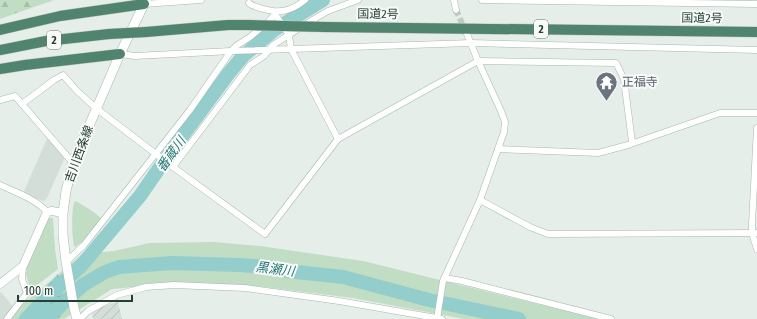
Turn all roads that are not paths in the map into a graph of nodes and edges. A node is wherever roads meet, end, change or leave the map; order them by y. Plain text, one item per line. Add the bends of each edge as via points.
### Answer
1 (201, 0) edge
2 (305, 0) edge
3 (358, 0) edge
4 (454, 0) edge
5 (482, 0) edge
6 (145, 2) edge
7 (248, 3) dead end
8 (757, 4) edge
9 (456, 10) tunnel mouth
10 (276, 14) junction
11 (0, 30) edge
12 (757, 32) edge
13 (289, 34) junction
14 (467, 34) tunnel mouth
15 (471, 43) junction
16 (0, 50) edge
17 (268, 50) junction
18 (291, 50) junction
19 (757, 50) edge
20 (232, 51) junction
21 (120, 54) junction
22 (478, 61) junction
23 (0, 69) edge
24 (0, 100) edge
25 (22, 104) junction
26 (97, 109) junction
27 (757, 113) edge
28 (757, 128) edge
29 (338, 139) junction
30 (632, 142) junction
31 (498, 149) junction
32 (156, 154) junction
33 (73, 163) junction
34 (173, 167) junction
35 (0, 185) edge
36 (480, 200) junction
37 (47, 212) junction
38 (63, 213) junction
39 (755, 233) edge
40 (757, 249) edge
41 (66, 263) junction
42 (23, 266) junction
43 (444, 280) junction
44 (0, 284) edge
45 (438, 318) edge
46 (6, 319) edge
47 (79, 319) edge
48 (611, 319) edge

1 - 6 street
2 - 10 street
3 - 13 street via 328,12
4 - 9 street
5 - 8 street
6 - 11 highway via 60,16
6 - 21 main road, 吉川西条線
7 - 10 street
10 - 13 street
10 - 20 street
12 - 16 highway, 国道2号 / 2, bridge via 228,25 109,34 46,41
13 - 17 street
13 - 18 street
14 - 15 street
15 - 18 street
15 - 19 street
15 - 22 street
17 - 18 street
17 - 20 street
17 - 34 street via 264,56 250,65
18 - 29 street
20 - 21 street via 136,56
20 - 32 street
21 - 23 highway
21 - 26 main road, 吉川西条線
22 - 29 street
22 - 30 street via 616,63 624,79
22 - 31 street via 505,122
24 - 25 street via 15,96
25 - 26 street via 64,75
25 - 33 street
26 - 32 street
26 - 33 main road, 吉川西条線
27 - 30 street via 720,113
28 - 39 street via 752,224
29 - 34 street via 265,234
30 - 31 street via 598,153
31 - 36 street
32 - 34 street
32 - 41 street via 84,245
33 - 38 main road, 吉川西条線
35 - 37 street via 22,195
36 - 39 street via 548,234
36 - 43 street
37 - 38 street
37 - 42 street
38 - 41 main road, 吉川西条線 via 62,234
39 - 40 street
41 - 47 main road, 吉川西条線 via 74,308
42 - 44 street
42 - 46 street via 22,278 26,293
43 - 45 street
43 - 48 street via 477,285
45 - 47 street via 339,300 244,288 174,286 146,288 117,295

